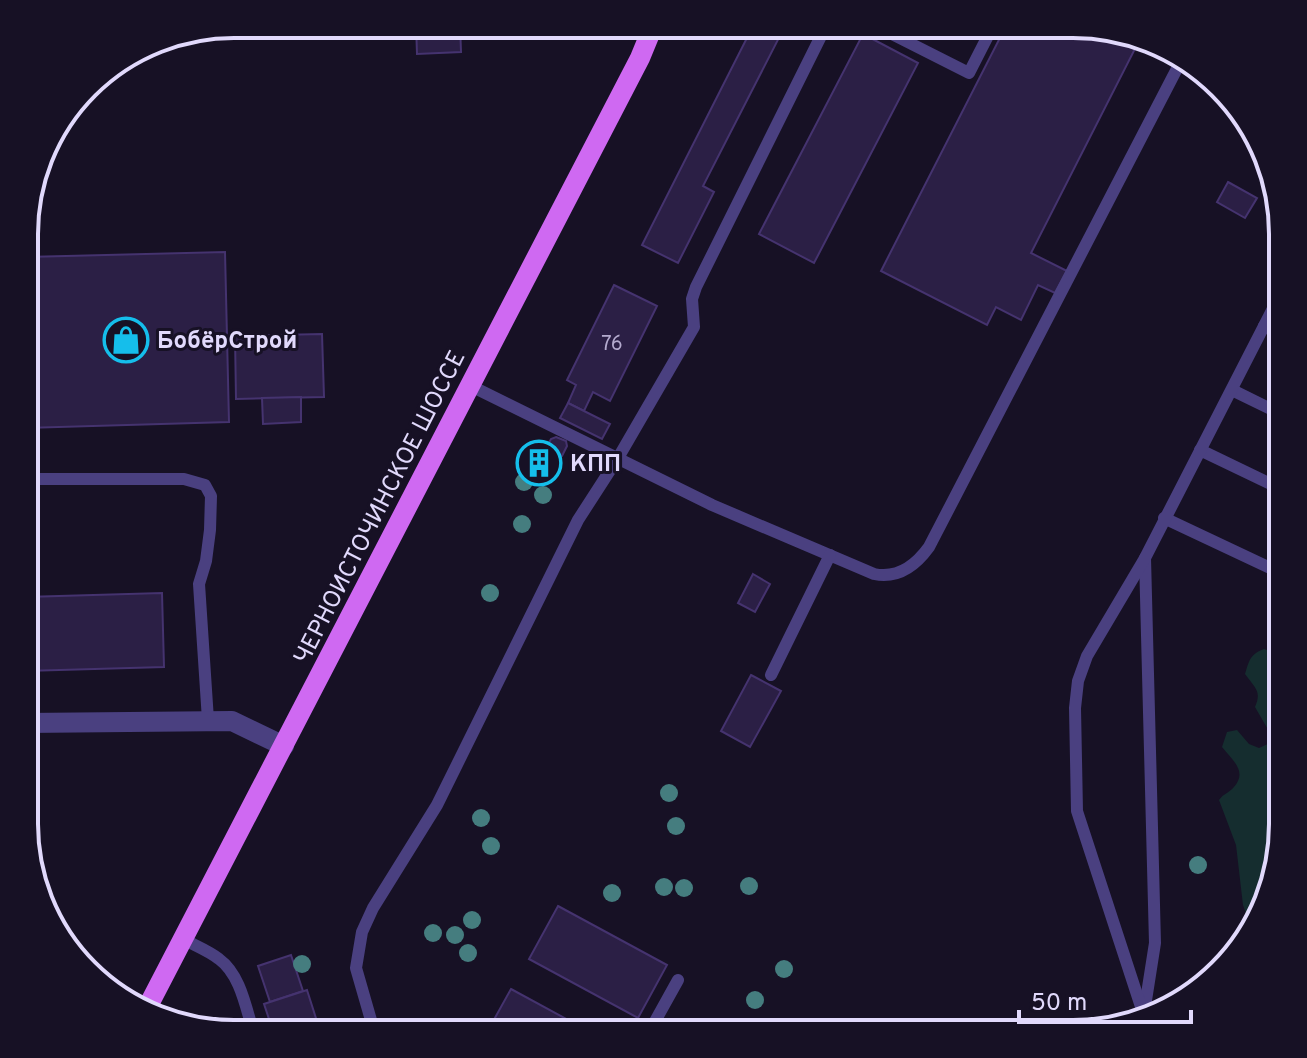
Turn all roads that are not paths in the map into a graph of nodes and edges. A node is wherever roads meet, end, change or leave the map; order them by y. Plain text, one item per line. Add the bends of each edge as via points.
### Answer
1 (648, 38) edge
2 (820, 38) edge
3 (900, 38) edge
4 (987, 38) edge
5 (1177, 68) edge
6 (1269, 316) edge
7 (1264, 326) junction
8 (1269, 329) edge
9 (471, 386) junction
10 (1232, 390) junction
11 (1269, 408) edge
12 (1200, 450) junction
13 (618, 458) junction
14 (38, 479) edge
15 (1269, 483) edge
16 (1164, 518) junction
17 (830, 555) junction
18 (1145, 558) junction
19 (1269, 567) edge
20 (771, 675) dead end
21 (208, 720) junction
22 (38, 723) edge
23 (284, 746) junction
24 (185, 940) junction
25 (678, 980) dead end
26 (151, 1001) edge
27 (1147, 1005) edge
28 (1142, 1007) edge
29 (249, 1020) edge
30 (371, 1020) edge
31 (656, 1020) edge

1 - 9 main road, ЧЕРНОИСТОЧИНСКОЕ ШОССЕ
2 - 13 lane via 696,287 694,327
3 - 4 lane via 969,73
5 - 17 lane via 922,556 907,569 881,575
6 - 7 lane
7 - 8 lane
7 - 10 lane
9 - 13 lane
9 - 23 main road, ЧЕРНОИСТОЧИНСКОЕ ШОССЕ
10 - 11 lane
10 - 12 lane
12 - 15 lane
12 - 16 lane
13 - 17 lane
13 - 30 lane via 578,520 437,805 386,883 362,932 356,968
14 - 21 lane via 184,479 205,485 211,496 210,530 199,584
16 - 18 lane
16 - 19 lane
17 - 20 lane
18 - 27 lane via 1155,943
18 - 28 lane via 1087,656 1075,708 1077,811
21 - 22 street
21 - 23 street via 232,721
23 - 24 main road, ЧЕРНОИСТОЧИНСКОЕ ШОССЕ
24 - 26 main road, ЧЕРНОИСТОЧИНСКОЕ ШОССЕ
24 - 29 lane via 228,968
25 - 31 lane

